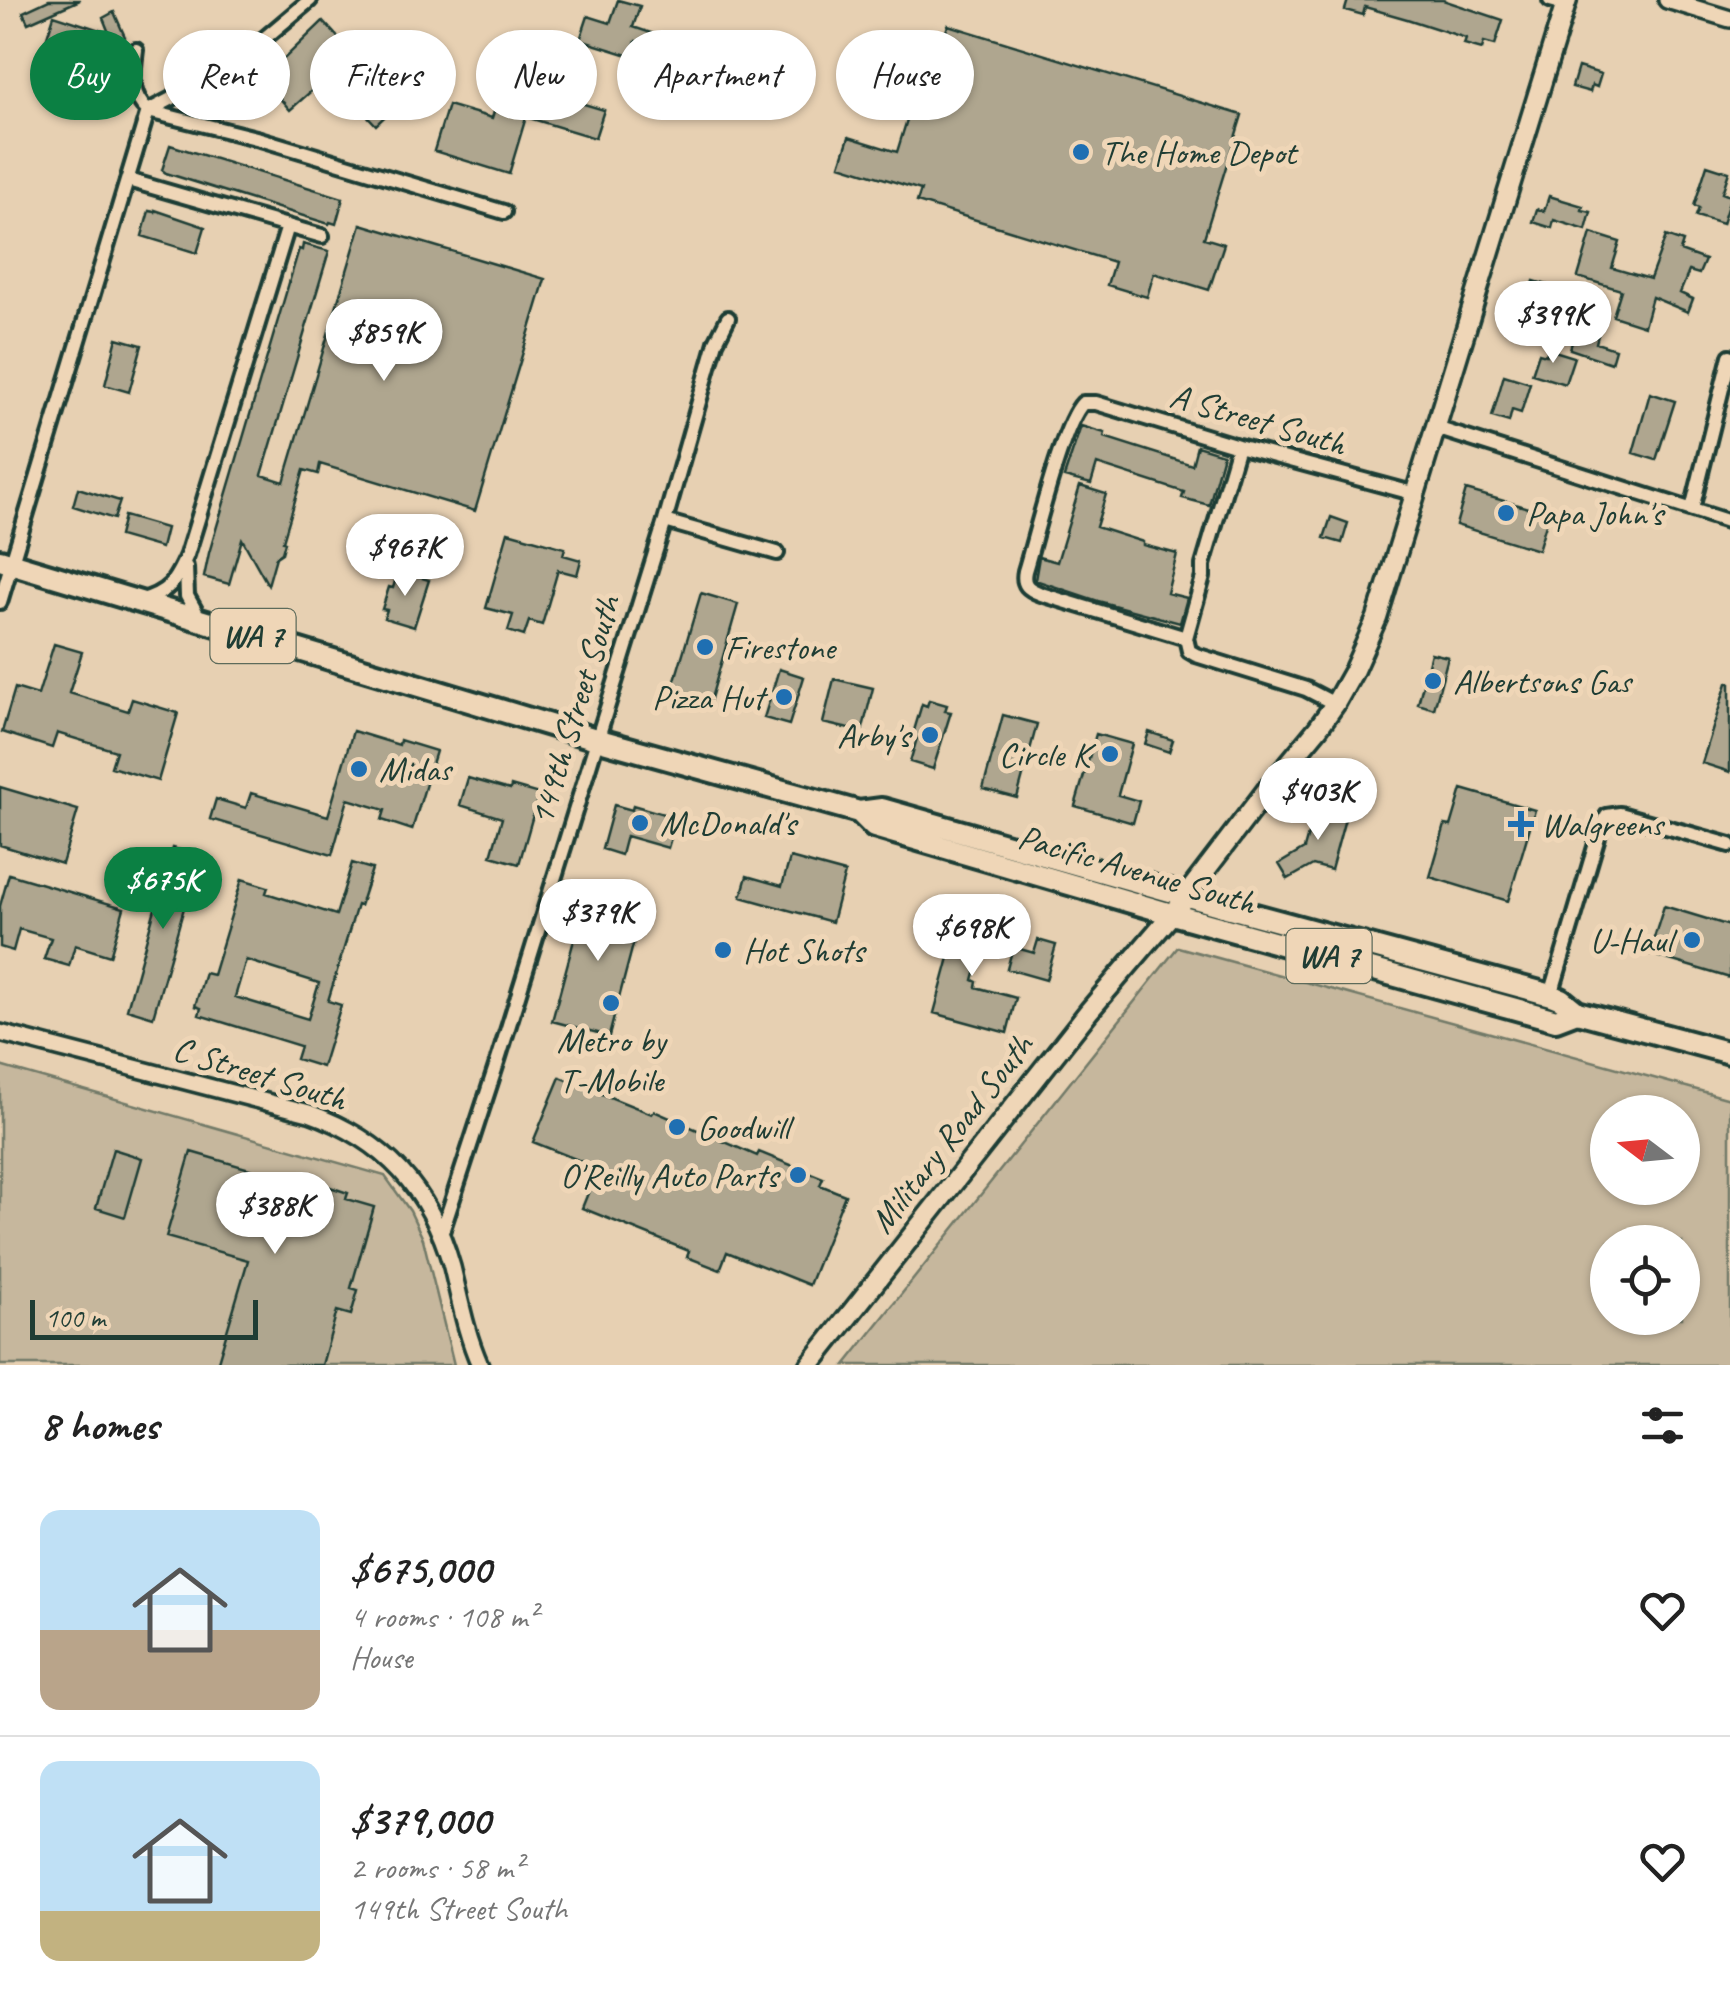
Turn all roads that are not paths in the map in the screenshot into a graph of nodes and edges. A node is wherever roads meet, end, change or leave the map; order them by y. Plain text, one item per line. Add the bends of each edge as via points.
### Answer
1 (310, 0) edge
2 (1667, 0) edge
3 (1561, 2) edge
4 (1730, 19) edge
5 (143, 106) edge
6 (148, 111) junction
7 (128, 180) junction
8 (504, 212) dead end
9 (288, 226) junction
10 (322, 236) dead end
11 (728, 318) dead end
12 (1730, 356) edge
13 (1436, 428) junction
14 (1238, 446) junction
15 (1416, 494) junction
16 (1692, 509) junction
17 (665, 521) junction
18 (1730, 522) edge
19 (777, 553) dead end
20 (188, 555) junction
21 (6, 562) edge
22 (137, 601) junction
23 (0, 602) edge
24 (201, 621) junction
25 (1186, 638) junction
26 (1335, 704) junction
27 (596, 739) junction
28 (859, 812) junction
29 (1730, 845) edge
30 (1186, 896) junction
31 (1172, 914) junction
32 (1551, 996) junction
33 (1577, 1012) junction
34 (0, 1033) edge
35 (1730, 1052) edge
36 (441, 1235) junction
37 (480, 1365) edge
38 (810, 1365) edge

1 - 6 street via 240,60
2 - 4 street
3 - 13 main road, Military Road South
5 - 6 street
6 - 7 street
6 - 8 street
7 - 9 street
7 - 21 street
9 - 10 street
9 - 20 street
11 - 17 street, 149th Street South
12 - 16 street
13 - 15 main road, Military Road South
13 - 16 street
14 - 15 street, A Street South
14 - 25 street
14 - 25 street, A Street South via 1084,403 1073,417 1025,571 1026,586 1041,594
15 - 26 main road, Military Road South via 1377,618
16 - 18 street
17 - 19 street
17 - 27 street, 149th Street South
20 - 22 street via 168,588
20 - 24 street via 187,596
21 - 22 main road, Pacific Avenue South / WA 7
21 - 23 street
22 - 24 main road, Pacific Avenue South / WA 7
24 - 27 main road, Pacific Avenue South / WA 7
25 - 26 street via 1196,655
26 - 30 main road, Military Road South
27 - 28 main road, Pacific Avenue South / WA 7
27 - 36 street, 149th Street South
28 - 30 main road, Pacific Avenue South / WA 7 via 882,809
28 - 31 main road, Pacific Avenue South / WA 7 via 874,828
29 - 32 street via 1607,816
30 - 31 main road, Military Road South
30 - 32 main road, Pacific Avenue South / WA 7
31 - 33 main road, Pacific Avenue South / WA 7 via 1556,1020
31 - 38 main road, Military Road South
32 - 33 main road, Pacific Avenue South / WA 7
33 - 35 main road, Pacific Avenue South / WA 7
34 - 36 street, C Street South via 347,1129 404,1174
36 - 37 street, C Street South

